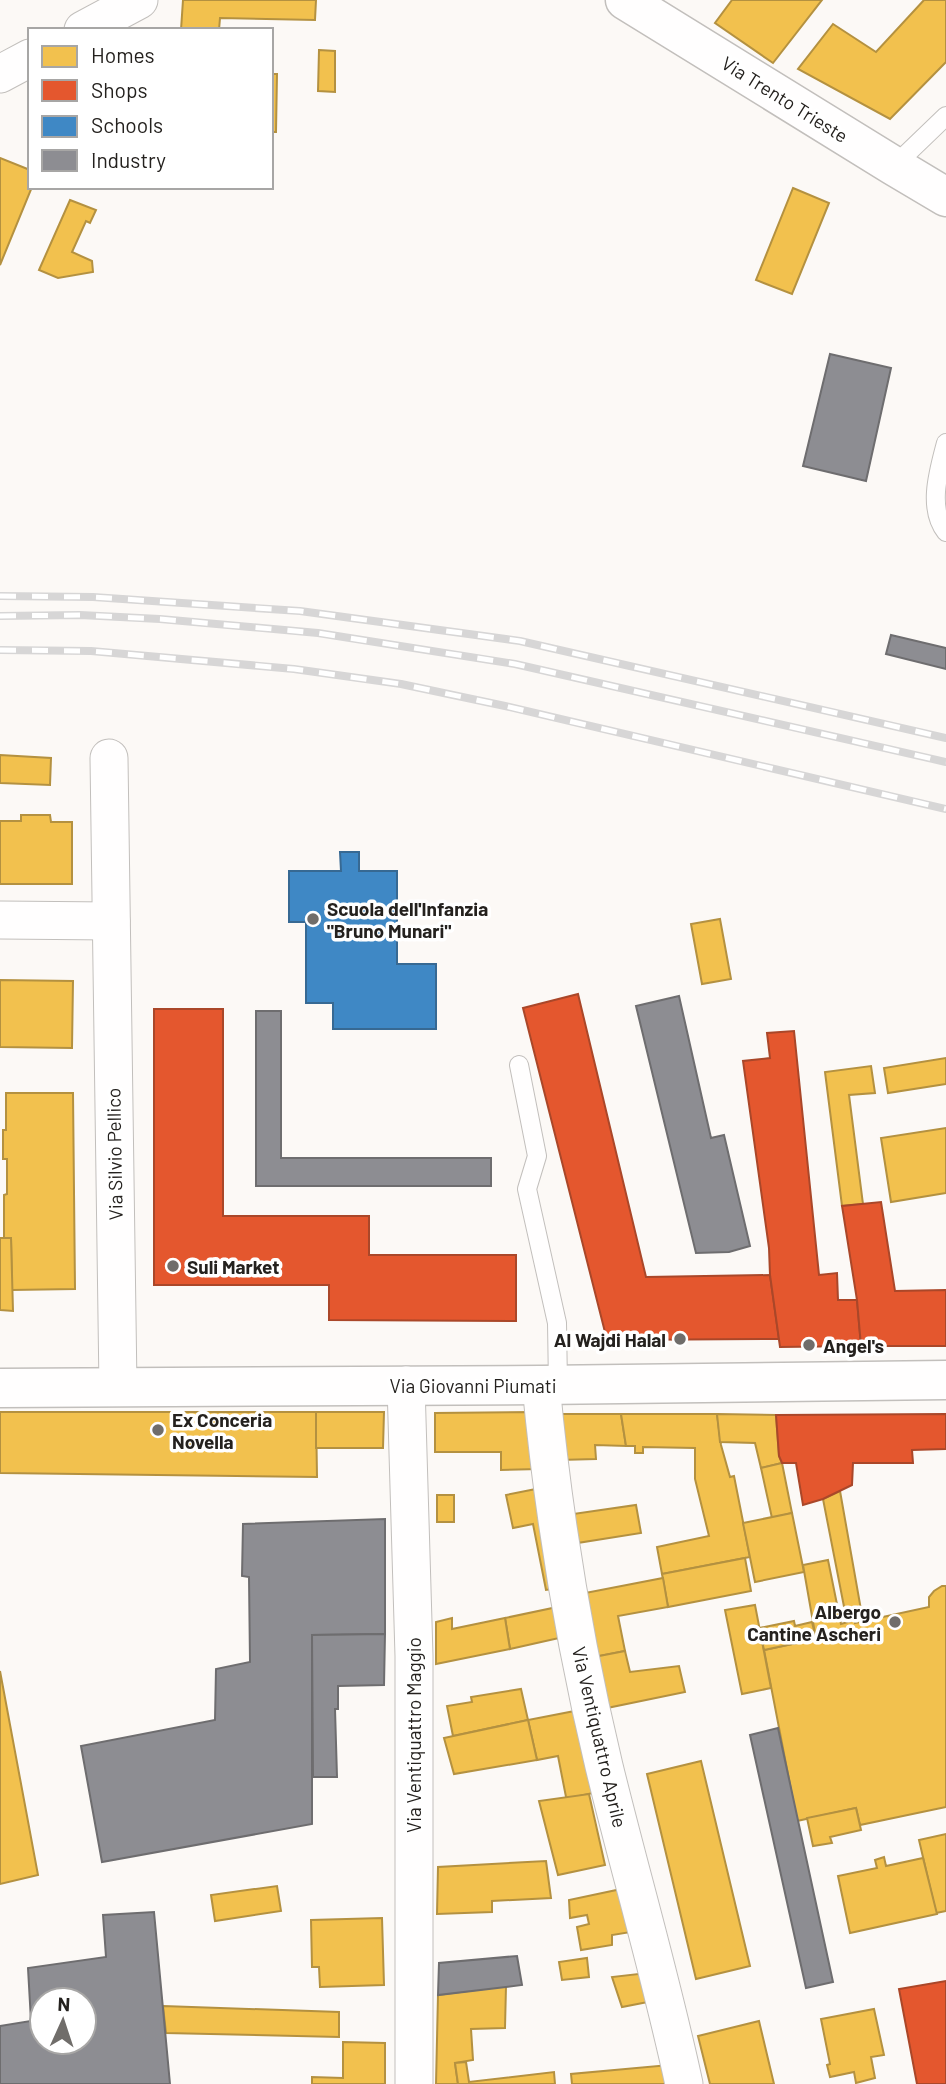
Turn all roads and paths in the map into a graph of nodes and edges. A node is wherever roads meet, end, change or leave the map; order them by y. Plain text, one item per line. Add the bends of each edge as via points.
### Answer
1 (139, 0) edge
2 (625, 0) edge
3 (87, 28) edge
4 (28, 59) edge
5 (0, 74) edge
6 (946, 116) edge
7 (894, 166) junction
8 (946, 197) edge
9 (946, 443) edge
10 (946, 532) edge
11 (109, 758) dead end
12 (0, 920) edge
13 (111, 921) junction
14 (519, 1065) dead end
15 (946, 1380) edge
16 (406, 1385) junction
17 (550, 1385) junction
18 (118, 1387) junction
19 (0, 1388) edge
20 (414, 2084) edge
21 (684, 2084) edge

1 - 3 street
2 - 7 street, Via Trento Trieste
4 - 5 street
6 - 7 lane
7 - 8 street, Via Trento Trieste
9 - 10 lane via 938,474 937,515
11 - 13 street, Via Silvio Pellico
12 - 13 street
13 - 18 street, Via Silvio Pellico
14 - 17 lane via 537,1156 527,1189 557,1323
15 - 17 street, Via Giovanni Piumati
16 - 17 street, Via Giovanni Piumati
16 - 18 street, Via Giovanni Piumati
16 - 20 street, Via Ventiquattro Maggio via 414,1656
17 - 21 street, Via Ventiquattro Aprile via 549,1466 571,1607 604,1764
18 - 19 street, Via Giovanni Piumati

